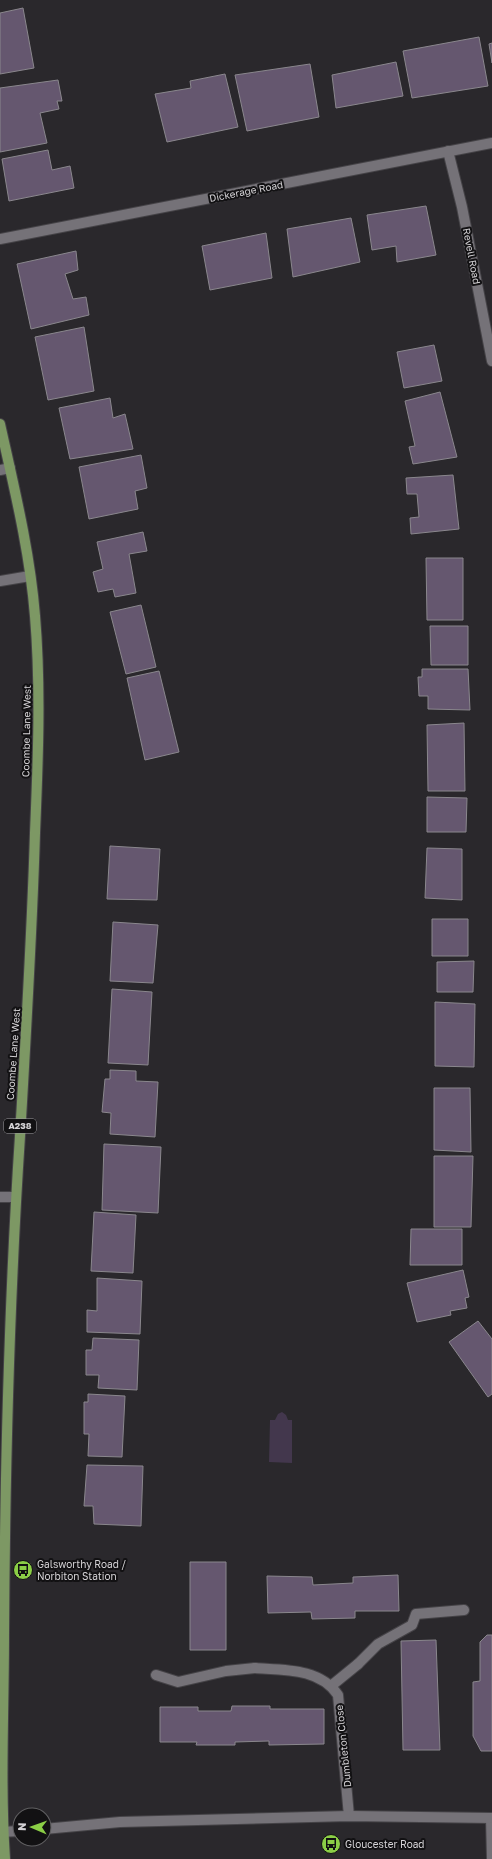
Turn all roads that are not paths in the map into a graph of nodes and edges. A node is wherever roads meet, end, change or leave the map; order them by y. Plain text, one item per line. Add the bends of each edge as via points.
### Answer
1 (492, 143) edge
2 (448, 151) junction
3 (0, 239) edge
4 (492, 361) edge
5 (0, 424) edge
6 (5, 469) edge
7 (30, 576) junction
8 (0, 581) edge
9 (0, 1196) edge
10 (16, 1197) junction
11 (464, 1610) dead end
12 (156, 1675) dead end
13 (331, 1686) junction
14 (350, 1816) junction
15 (491, 1818) edge
16 (52, 1828) edge
17 (12, 1831) edge
18 (1, 1832) edge
19 (5, 1859) edge
20 (492, 1859) edge

1 - 2 street, Dickerage Road
2 - 3 street, Dickerage Road
2 - 4 street, Revell Road via 462,208
5 - 6 main road, Coombe Lane West / A238
6 - 7 main road, Coombe Lane West / A238
7 - 8 street
7 - 10 main road, Coombe Lane West / A238 via 38,655 39,721 31,969
9 - 10 street
10 - 18 main road, Coombe Lane West / A238 via 7,1416
11 - 13 street via 416,1614 412,1625 378,1644
12 - 13 street via 178,1682 226,1671 255,1668 300,1671
13 - 14 street, Dumbleton Close via 338,1695
14 - 15 street
14 - 16 street via 120,1822
15 - 20 street
17 - 18 street
18 - 19 main road, A238

